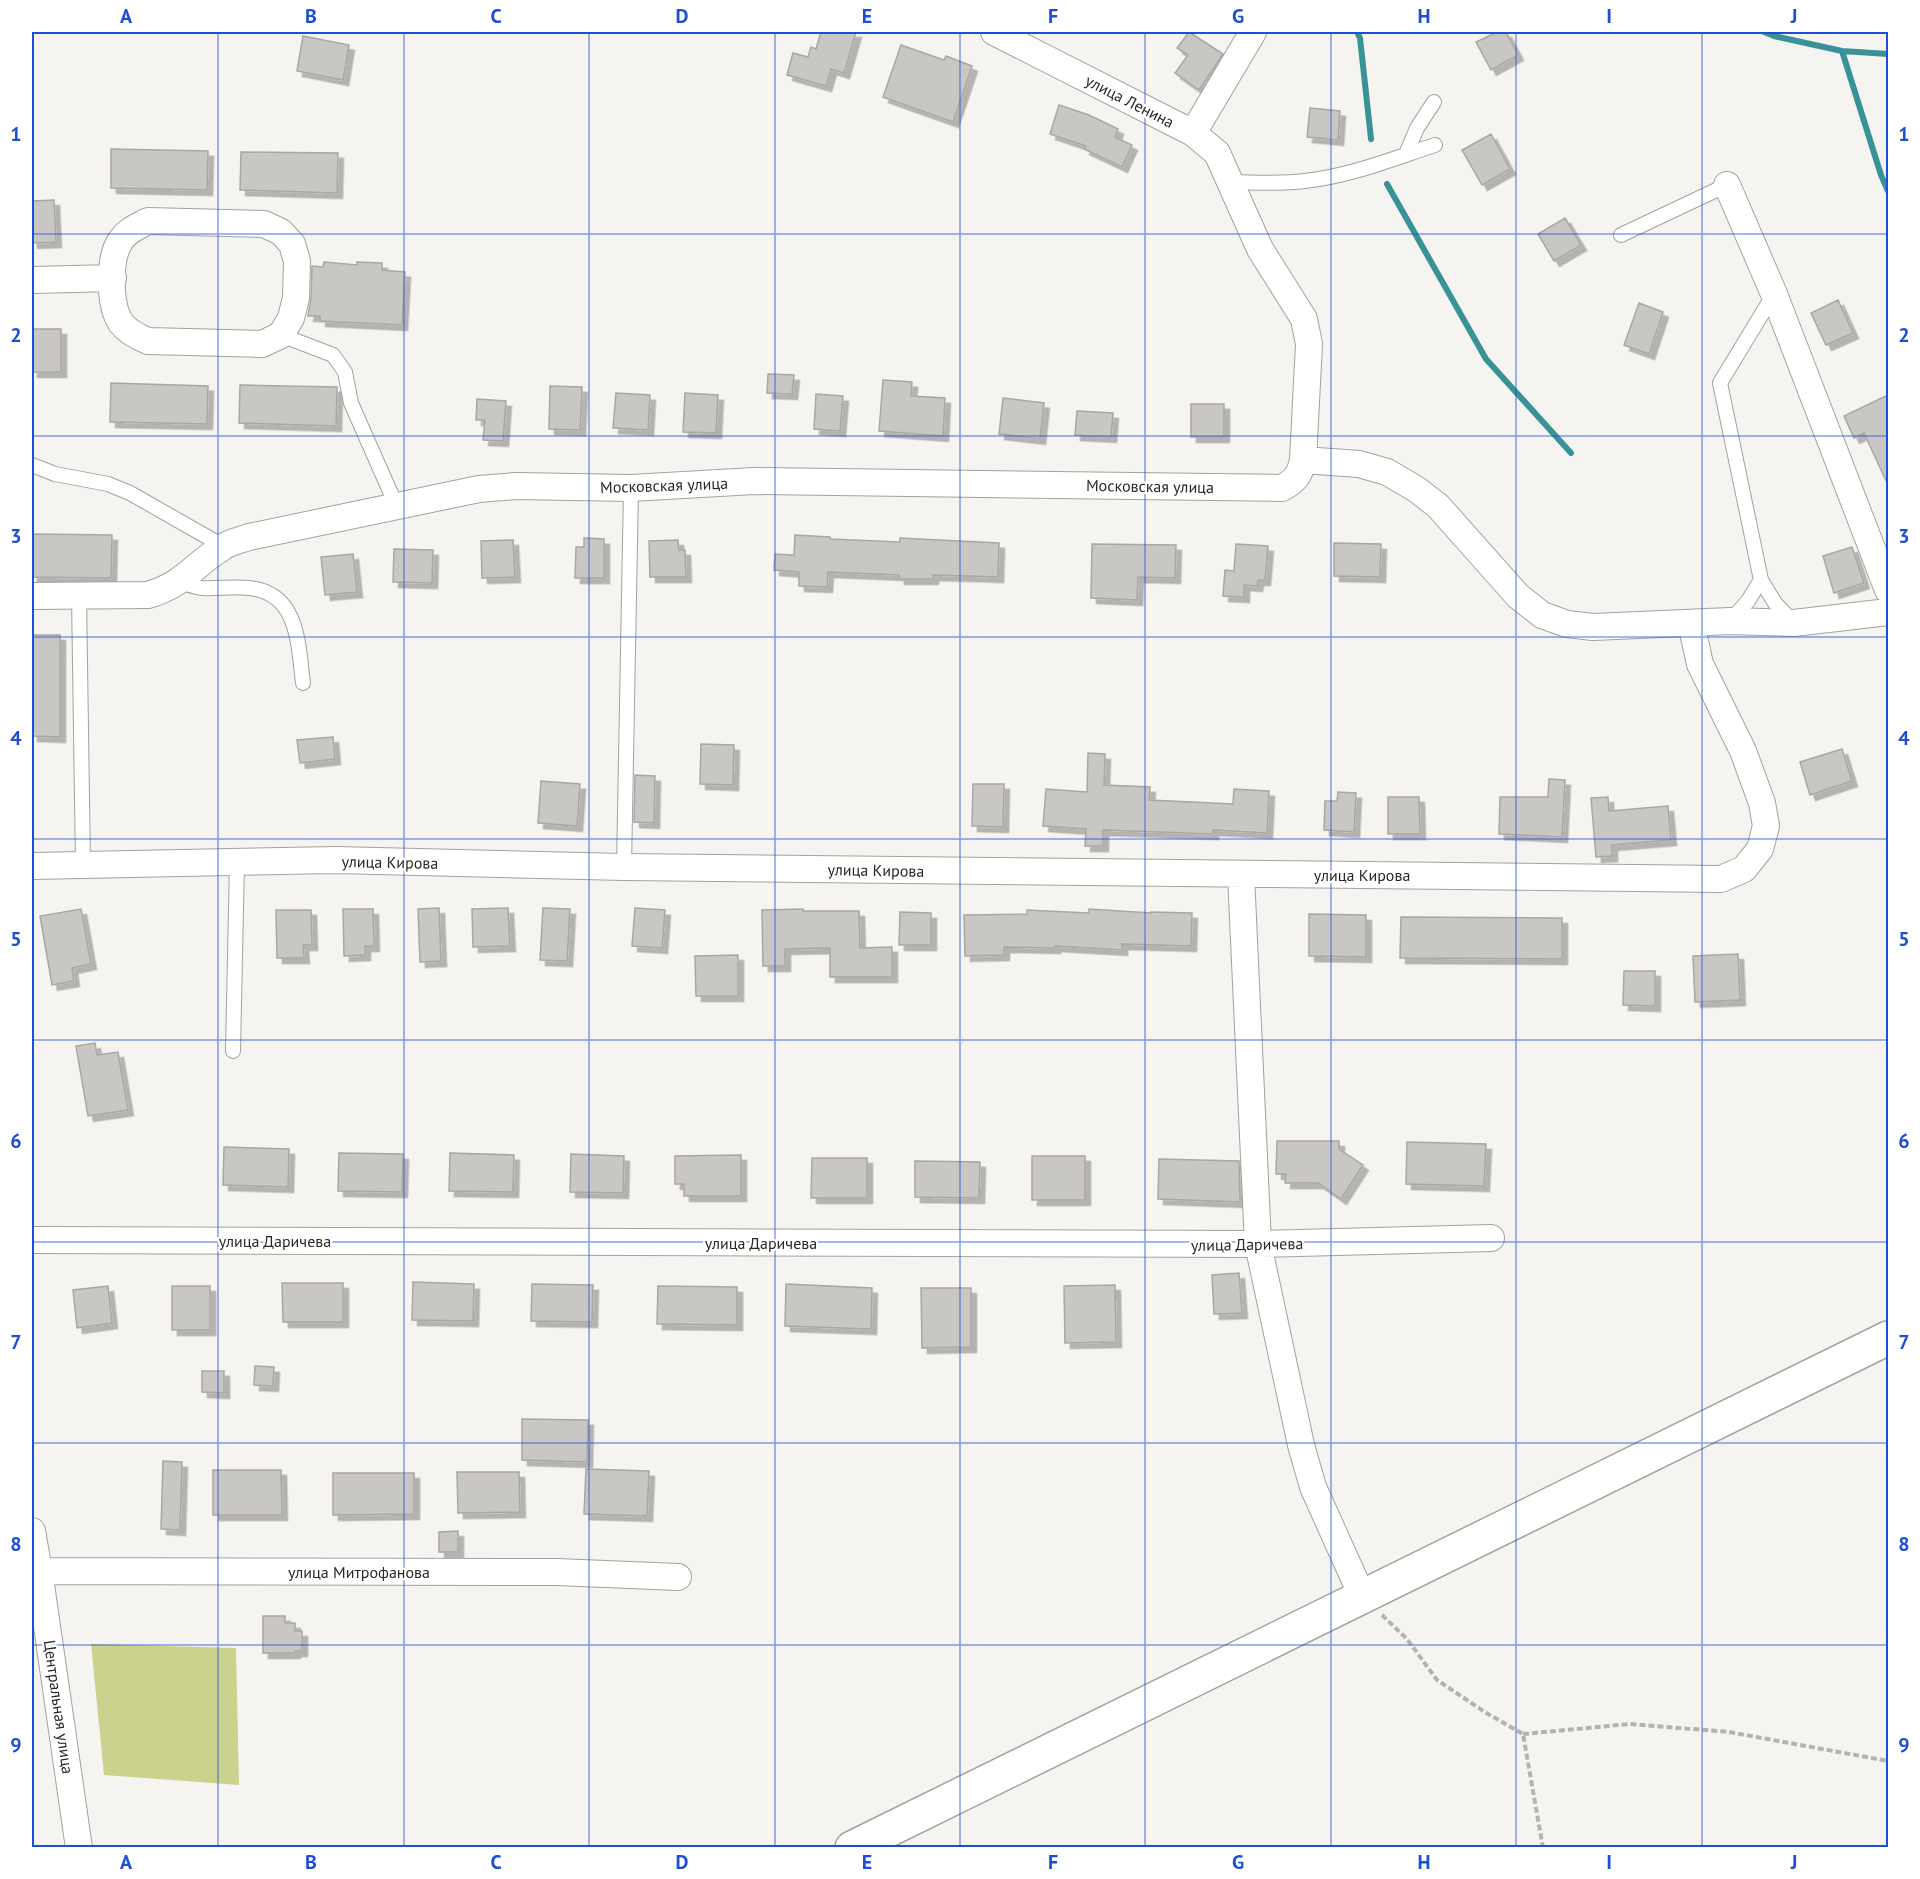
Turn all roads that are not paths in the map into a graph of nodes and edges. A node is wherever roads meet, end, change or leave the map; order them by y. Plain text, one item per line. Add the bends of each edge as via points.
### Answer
1 (994, 32) edge
2 (1253, 32) edge
3 (1434, 102) dead end
4 (1193, 134) junction
5 (1435, 145) dead end
6 (1406, 154) junction
7 (1231, 182) junction
8 (1727, 185) joint
9 (1621, 235) dead end
10 (113, 278) junction
11 (32, 280) edge
12 (1774, 294) junction
13 (281, 335) junction
14 (1303, 460) junction
15 (32, 465) edge
16 (631, 488) junction
17 (396, 505) junction
18 (224, 546) junction
19 (1761, 580) junction
20 (179, 582) junction
21 (1888, 590) edge
22 (80, 595) junction
23 (32, 596) edge
24 (1888, 612) edge
25 (1730, 621) junction
26 (1794, 622) junction
27 (1691, 623) junction
28 (303, 683) dead end
29 (237, 862) junction
30 (83, 865) junction
31 (32, 866) edge
32 (624, 867) junction
33 (1241, 875) junction
34 (233, 1051) dead end
35 (1491, 1238) dead end
36 (32, 1240) edge
37 (1258, 1244) junction
38 (1888, 1338) edge
39 (32, 1531) edge
40 (39, 1571) junction
41 (678, 1577) dead end
42 (1362, 1596) junction
43 (79, 1848) edge
44 (852, 1848) edge

1 - 4 street, улица Ленина
2 - 4 street, улица Ленина
3 - 6 lane
4 - 7 street via 1217,153
5 - 6 lane
6 - 7 lane via 1357,171 1306,181
7 - 14 street via 1260,249 1304,319 1309,344
8 - 9 lane
8 - 12 street
10 - 11 street
10 - 13 street via 113,303 122,323 134,335 148,341 262,344
10 - 13 street via 119,242 129,231 148,221 264,224 281,232 292,244 297,261 296,298
12 - 19 lane via 1720,383
12 - 21 street
13 - 17 lane via 333,355 345,372 351,403
14 - 16 street, Московская улица via 1300,473 1282,488 754,482
14 - 27 street via 1359,464 1387,472 1416,489 1438,506 1518,596 1542,615 1593,627
15 - 18 lane via 130,493
16 - 17 street, Московская улица via 516,486
16 - 32 lane
17 - 18 street, Московская улица
18 - 20 street, Московская улица
19 - 25 lane
19 - 26 lane via 1775,603
20 - 22 street, Московская улица via 148,595
20 - 28 lane via 201,588 250,588 270,594 286,607 297,628
22 - 23 street, Московская улица
22 - 30 lane
24 - 26 street
25 - 26 street
25 - 27 street
27 - 33 street, улица Кирова via 1700,664 1743,751 1762,803 1766,826 1760,849 1744,869 1721,879
29 - 30 street, улица Кирова
29 - 32 street, улица Кирова via 336,860
29 - 34 lane
30 - 31 street, улица Кирова
32 - 33 street, улица Кирова
33 - 37 street
35 - 37 street, улица Даричева
36 - 37 street, улица Даричева
37 - 42 street via 1313,1487
38 - 42 main road
39 - 40 street, Центральная улица
40 - 41 street, улица Митрофанова via 557,1572
40 - 43 street, Центральная улица
42 - 44 main road

